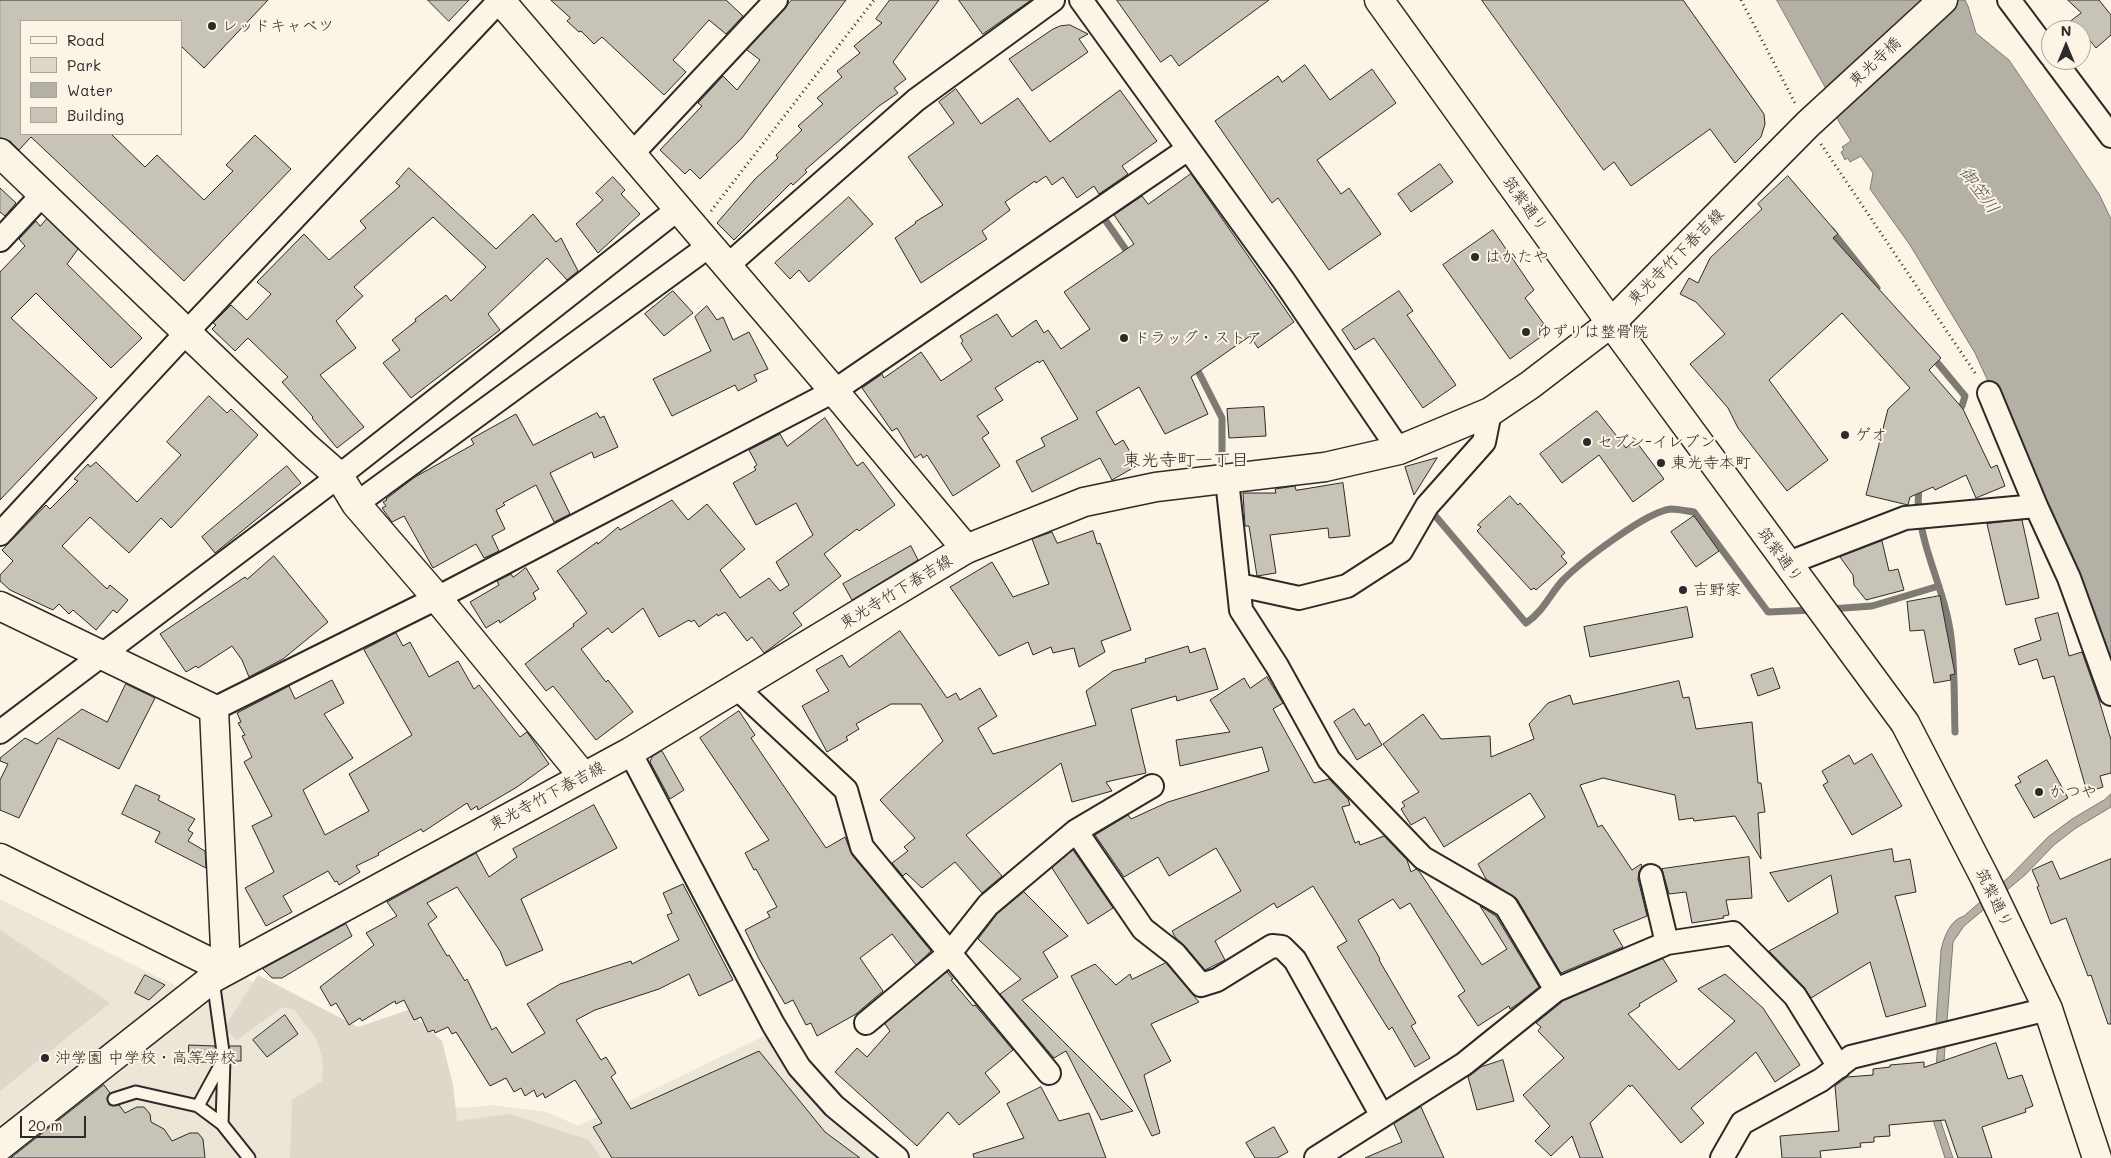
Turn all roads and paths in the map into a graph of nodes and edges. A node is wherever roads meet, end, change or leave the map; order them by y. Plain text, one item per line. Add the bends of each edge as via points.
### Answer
1 (500, 0) edge
2 (776, 0) edge
3 (874, 0) edge
4 (1053, 0) edge
5 (1081, 0) edge
6 (1378, 0) edge
7 (1741, 0) edge
8 (1943, 0) edge
9 (2009, 0) edge
10 (2041, 43) edge
11 (2062, 70) edge
12 (1808, 124) junction
13 (2111, 136) edge
14 (1188, 149) junction
15 (0, 153) edge
16 (632, 154) junction
17 (43, 194) junction
18 (678, 209) junction
19 (702, 238) junction
20 (0, 240) edge
21 (728, 266) junction
22 (1611, 323) junction
23 (187, 332) junction
24 (834, 391) junction
25 (1989, 393) joint
26 (1490, 412) junction
27 (1399, 450) junction
28 (339, 476) junction
29 (1226, 480) junction
30 (356, 504) junction
31 (2036, 506) junction
32 (0, 534) edge
33 (966, 549) junction
34 (1786, 564) junction
35 (1239, 585) junction
36 (437, 598) junction
37 (0, 606) edge
38 (102, 655) junction
39 (737, 688) junction
40 (2111, 694) edge
41 (214, 709) junction
42 (0, 732) edge
43 (630, 752) junction
44 (583, 776) junction
45 (1152, 786) dead end
46 (1076, 831) junction
47 (0, 858) edge
48 (1651, 876) dead end
49 (1667, 943) junction
50 (950, 953) junction
51 (220, 974) junction
52 (1556, 990) junction
53 (2048, 1009) junction
54 (866, 1023) dead end
55 (224, 1059) junction
56 (1839, 1067) junction
57 (1049, 1073) dead end
58 (114, 1099) dead end
59 (198, 1106) junction
60 (1382, 1116) junction
61 (222, 1124) junction
62 (0, 1146) edge
63 (249, 1158) edge
64 (897, 1158) edge
65 (1316, 1158) edge
66 (1722, 1158) edge
67 (2097, 1158) edge

1 - 16 street
1 - 23 street
2 - 16 street
3 - 19 path
4 - 21 street via 916,100
5 - 14 street
6 - 22 street, 筑紫通り
7 - 12 path via 1784,86
8 - 12 street, 東光寺橋
9 - 10 street
11 - 13 street
12 - 22 street, 東光寺竹下春吉線
12 - 25 path
14 - 24 street
14 - 27 street via 1284,281
15 - 17 street
16 - 18 street
17 - 20 street
17 - 23 street
18 - 19 street
18 - 28 street
19 - 21 street
19 - 30 street
21 - 24 street
22 - 26 street, 東光寺竹下春吉線
22 - 34 street, 筑紫通り
23 - 28 street
23 - 32 street
24 - 33 street
24 - 36 street
25 - 31 street
26 - 27 street, 東光寺竹下春吉線
26 - 35 street via 1484,442 1428,506 1401,551 1347,586 1299,598
27 - 29 street, 東光寺竹下春吉線 via 1326,467
28 - 30 street
28 - 38 street
29 - 33 street, 東光寺竹下春吉線 via 1156,487 1084,502
29 - 35 street
30 - 36 street
31 - 34 street via 1904,518
31 - 40 street via 2070,578
33 - 39 street, 東光寺竹下春吉線
34 - 53 street, 筑紫通り via 1905,723
35 - 52 street via 1241,610 1330,760 1423,858 1506,906
36 - 41 street
36 - 44 street
37 - 38 street
38 - 41 street
38 - 42 street
39 - 43 street, 東光寺竹下春吉線
39 - 50 street via 846,790 862,847
41 - 51 street
43 - 44 street, 東光寺竹下春吉線
43 - 64 street via 773,1024 799,1067 834,1106
44 - 51 street, 東光寺竹下春吉線
45 - 46 street
46 - 50 street via 988,905
46 - 60 street via 1142,929 1175,954 1202,985 1217,980 1272,946 1282,947 1295,960
47 - 51 street
48 - 49 street
49 - 52 street
49 - 56 street via 1733,933 1795,996
50 - 54 street
50 - 57 street
51 - 55 lane
51 - 62 street, 東光寺竹下春吉線
52 - 60 street via 1464,1064
53 - 56 street via 1851,1057
53 - 67 street, 筑紫通り
55 - 59 lane
55 - 61 lane
56 - 66 street via 1822,1080 1742,1123
58 - 59 lane via 136,1092
59 - 61 lane
60 - 65 street
61 - 63 lane

